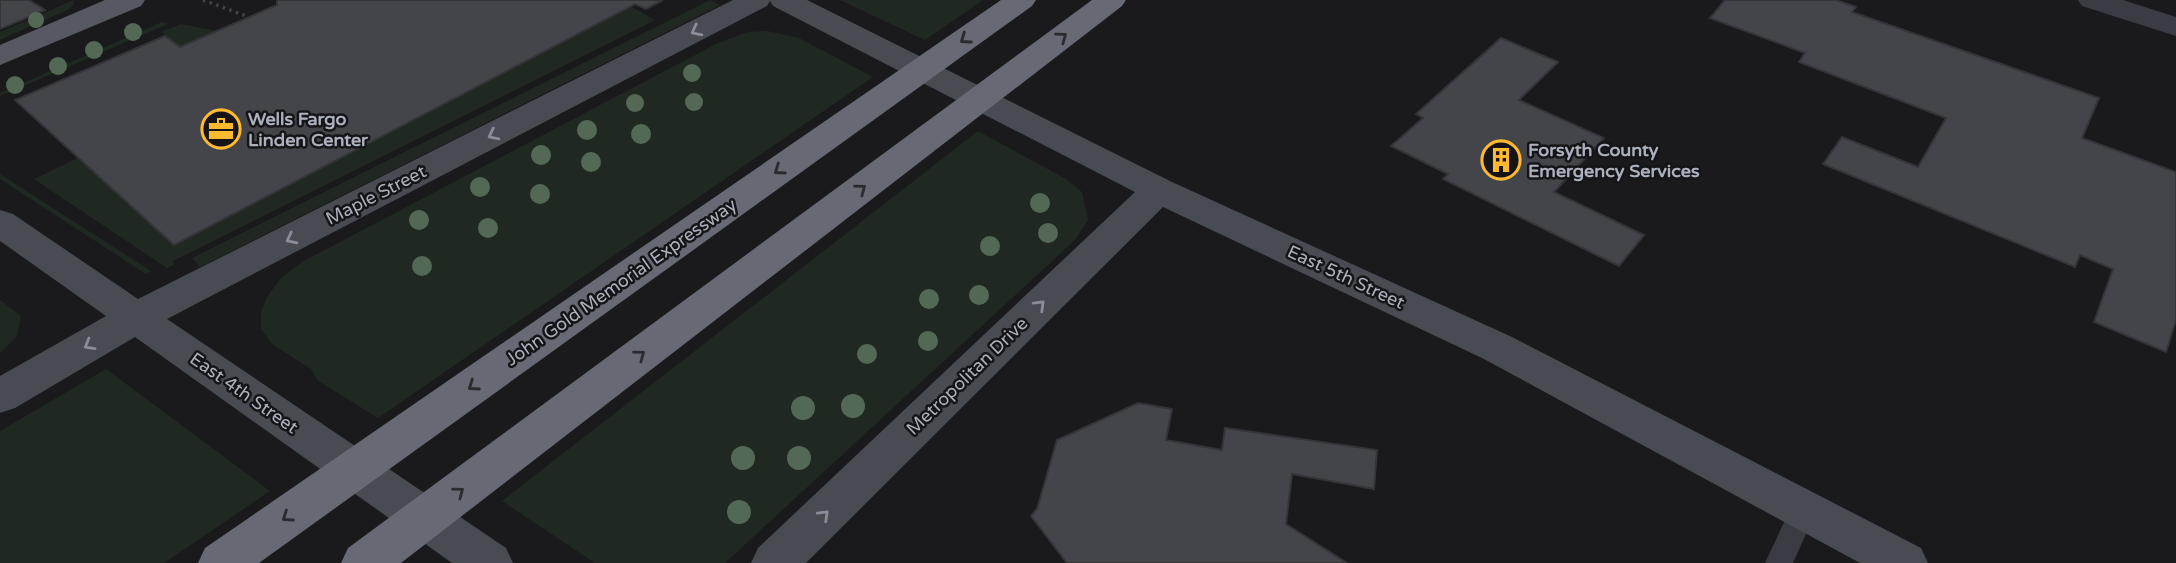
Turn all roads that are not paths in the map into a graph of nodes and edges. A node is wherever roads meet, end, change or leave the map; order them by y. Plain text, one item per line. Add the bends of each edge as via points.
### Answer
1 (756, 0) edge
2 (784, 0) edge
3 (1021, 0) edge
4 (1111, 0) edge
5 (2093, 0) edge
6 (117, 2) edge
7 (2176, 27) edge
8 (0, 56) edge
9 (1159, 190) junction
10 (0, 223) edge
11 (137, 317) junction
12 (0, 396) edge
13 (1804, 509) junction
14 (222, 563) edge
15 (365, 563) edge
16 (489, 563) edge
17 (775, 563) edge
18 (1779, 563) edge
19 (1904, 563) edge

1 -> 11 street, Maple Street
2 - 9 street, East 5th Street
3 -> 14 highway, John Gold Memorial Expressway
15 -> 4 highway
5 - 7 street
6 - 8 main road
9 - 13 street, East 5th Street via 1498,348
17 -> 9 street, Metropolitan Drive
10 - 11 street, East 4th Street
11 -> 12 street, Maple Street
11 - 16 street, East 4th Street
13 - 18 lane
13 - 19 street, East 5th Street

